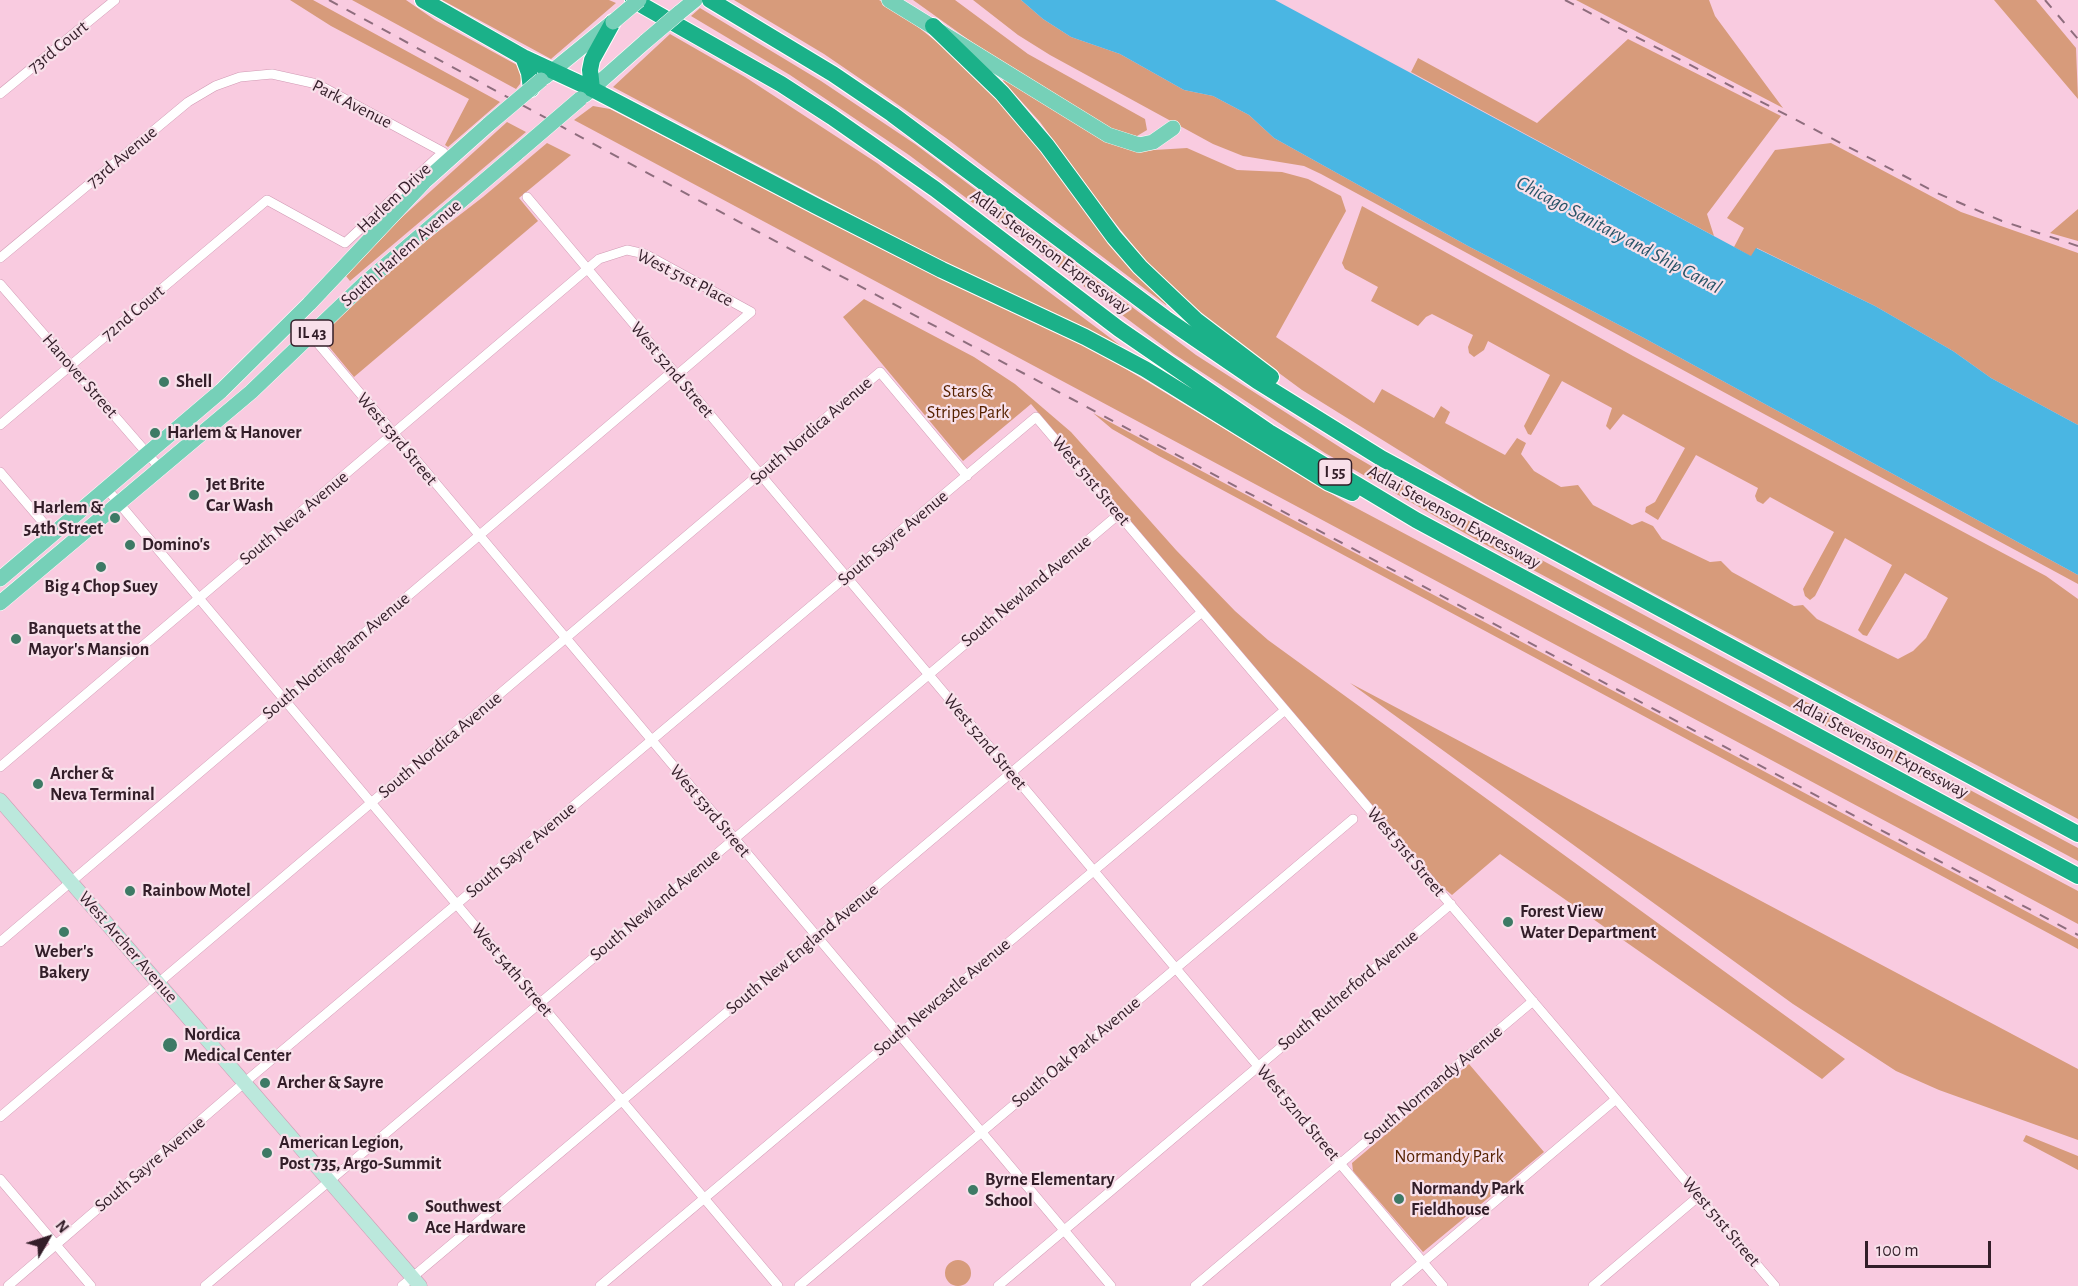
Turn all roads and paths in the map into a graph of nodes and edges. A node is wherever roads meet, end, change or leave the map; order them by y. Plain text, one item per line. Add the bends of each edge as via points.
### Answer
1 (116, 0) edge
2 (423, 0) edge
3 (633, 0) edge
4 (639, 0) edge
5 (695, 0) edge
6 (710, 0) edge
7 (889, 0) edge
8 (613, 22) junction
9 (933, 26) junction
10 (523, 57) junction
11 (255, 76) joint
12 (539, 78) junction
13 (0, 94) edge
14 (586, 94) junction
15 (1173, 128) dead end
16 (443, 152) joint
17 (527, 197) dead end
18 (267, 200) joint
19 (0, 258) edge
20 (587, 269) junction
21 (0, 284) edge
22 (751, 312) joint
23 (311, 335) junction
24 (71, 365) junction
25 (675, 373) junction
26 (1036, 417) joint
27 (0, 425) edge
28 (394, 434) junction
29 (148, 454) junction
30 (1381, 458) junction
31 (159, 467) junction
32 (0, 472) edge
33 (760, 475) junction
34 (967, 476) junction
35 (107, 489) junction
36 (118, 502) junction
37 (1119, 514) junction
38 (1416, 520) junction
39 (53, 534) junction
40 (479, 536) junction
41 (846, 577) junction
42 (0, 579) edge
43 (199, 599) junction
44 (0, 603) edge
45 (1202, 612) junction
46 (566, 638) junction
47 (928, 674) junction
48 (284, 700) junction
49 (1286, 710) junction
50 (651, 740) junction
51 (0, 767) edge
52 (1011, 773) junction
53 (0, 800) edge
54 (371, 803) junction
55 (1353, 819) dead end
56 (2078, 834) edge
57 (734, 839) junction
58 (1093, 870) junction
59 (2078, 876) edge
60 (70, 882) junction
61 (1451, 904) junction
62 (456, 905) junction
63 (816, 936) junction
64 (0, 942) edge
65 (1175, 968) junction
66 (159, 982) junction
67 (1533, 1001) junction
68 (539, 1003) junction
69 (899, 1034) junction
70 (1258, 1066) junction
71 (245, 1082) junction
72 (1616, 1099) junction
73 (622, 1101) junction
74 (0, 1117) edge
75 (982, 1132) junction
76 (1340, 1164) junction
77 (0, 1179) edge
78 (330, 1181) junction
79 (1699, 1196) junction
80 (704, 1198) junction
81 (1064, 1230) junction
82 (55, 1245) junction
83 (1423, 1262) junction
84 (411, 1283) edge
85 (8, 1286) edge
86 (91, 1286) edge
87 (205, 1286) edge
88 (600, 1286) edge
89 (778, 1286) edge
90 (799, 1286) edge
91 (998, 1286) edge
92 (1111, 1286) edge
93 (1195, 1286) edge
94 (1395, 1286) edge
95 (1443, 1286) edge
96 (1593, 1286) edge
97 (1775, 1286) edge

1 - 13 street, 73rd Court
2 - 10 highway
3 - 38 highway, Adlai Stevenson Expressway / I 55 via 832,117 935,189 1195,384
4 - 8 main road, South Harlem Avenue / IL 43, bridge
5 - 14 main road, South Harlem Avenue / IL 43, bridge
6 - 30 highway, Adlai Stevenson Expressway / I 55 via 892,114 1165,318
7 - 9 main road
8 - 12 main road, South Harlem Avenue / IL 43
8 - 14 highway via 592,60
9 - 15 main road via 1108,135 1139,145 1153,142
9 - 30 highway via 1002,93 1114,237 1167,294 1224,344
10 - 12 highway
10 - 12 highway
11 - 16 street, Park Avenue via 287,76 317,84
11 - 19 street, 73rd Avenue via 227,81 188,102
12 - 14 highway
12 - 29 main road, South Harlem Avenue / IL 43, bridge via 424,182 246,367
14 - 23 main road, South Harlem Avenue / IL 43, bridge via 405,247
14 - 38 highway via 1085,337 1145,369 1329,483
16 - 18 street, Harlem Drive via 345,243
17 - 20 street, West 52nd Street
18 - 24 street, 72nd Court
20 - 22 street, West 51st Place via 611,254 627,250 645,254
20 - 25 street, West 52nd Street
20 - 28 street, South Neva Avenue
21 - 24 street, Hanover Street
22 - 25 street, South Nottingham Avenue
23 - 28 street, West 53rd Street
23 - 31 main road, South Harlem Avenue / IL 43 via 251,392
24 - 27 street, 72nd Court
24 - 29 street, Hanover Street
25 - 33 street, West 52nd Street
25 - 40 street, South Nottingham Avenue
26 - 34 street, South Sayre Avenue
26 - 37 street, West 51st Street
28 - 40 street, West 53rd Street
28 - 43 street, South Neva Avenue
29 - 31 street, Hanover Street
29 - 35 main road, South Harlem Avenue / IL 43
30 - 56 highway, Adlai Stevenson Expressway / I 55
31 - 36 main road, South Harlem Avenue / IL 43
32 - 39 street
33 - 34 street, South Nordica Avenue via 880,372
33 - 41 street, West 52nd Street
33 - 46 street, South Nordica Avenue
34 - 41 street, South Sayre Avenue
35 - 36 street, West 54th Street
35 - 39 main road, South Harlem Avenue / IL 43
36 - 43 street, West 54th Street
36 - 44 main road, South Harlem Avenue / IL 43
37 - 45 street, West 51st Street
37 - 47 street, South Newland Avenue
38 - 59 highway, Adlai Stevenson Expressway / I 55
39 - 42 main road, South Harlem Avenue / IL 43
40 - 46 street, West 53rd Street
40 - 48 street, South Nottingham Avenue
41 - 47 street, West 52nd Street
41 - 50 street, South Sayre Avenue
43 - 48 street, West 54th Street
43 - 51 street, South Neva Avenue
45 - 49 street, West 51st Street
45 - 52 street, South New England Avenue
46 - 50 street, West 53rd Street
46 - 54 street, South Nordica Avenue
47 - 52 street, West 52nd Street
47 - 57 street, South Newland Avenue
48 - 54 street, West 54th Street
48 - 60 street, South Nottingham Avenue
49 - 58 street, South Newcastle Avenue
49 - 61 street, West 51st Street
50 - 57 street, West 53rd Street
50 - 62 street, South Sayre Avenue
52 - 58 street, West 52nd Street
52 - 63 street, South New England Avenue
53 - 60 main road, West Archer Avenue
54 - 62 street, West 54th Street
54 - 66 street, South Nordica Avenue
55 - 65 street, South Oak Park Avenue
57 - 63 street, West 53rd Street
57 - 68 street, South Newland Avenue
58 - 65 street, West 52nd Street
58 - 69 street, South Newcastle Avenue
60 - 64 street, South Nottingham Avenue
60 - 66 main road, West Archer Avenue
61 - 67 street, West 51st Street
61 - 70 street, South Rutherford Avenue
62 - 68 street, West 54th Street
62 - 71 street, South Sayre Avenue
63 - 69 street, West 53rd Street
63 - 73 street, South New England Avenue
65 - 70 street, West 52nd Street
65 - 75 street, South Oak Park Avenue
66 - 71 main road, West Archer Avenue
66 - 74 street, South Nordica Avenue
67 - 72 street, West 51st Street
67 - 76 street, South Normandy Avenue
68 - 73 street, West 54th Street
68 - 78 street, South Newland Avenue
69 - 75 street, West 53rd Street
69 - 80 street, South Newcastle Avenue
70 - 76 street, West 52nd Street
70 - 81 street, South Rutherford Avenue
71 - 78 main road, West Archer Avenue
71 - 82 street, South Sayre Avenue
72 - 79 street, West 51st Street
72 - 83 street
73 - 80 street, West 54th Street
73 - 84 street, South New England Avenue
75 - 81 street, West 53rd Street
75 - 90 street, South Oak Park Avenue
76 - 83 street, West 52nd Street
76 - 93 street, South Normandy Avenue
77 - 82 street
78 - 84 main road, West Archer Avenue
78 - 87 street, South Newland Avenue
79 - 96 street
79 - 97 street, West 51st Street
80 - 88 street, South Newcastle Avenue
80 - 89 street, West 54th Street
81 - 91 street, South Rutherford Avenue
81 - 92 street, West 53rd Street
82 - 85 street, South Sayre Avenue
82 - 86 street
83 - 94 street
83 - 95 street, West 52nd Street

